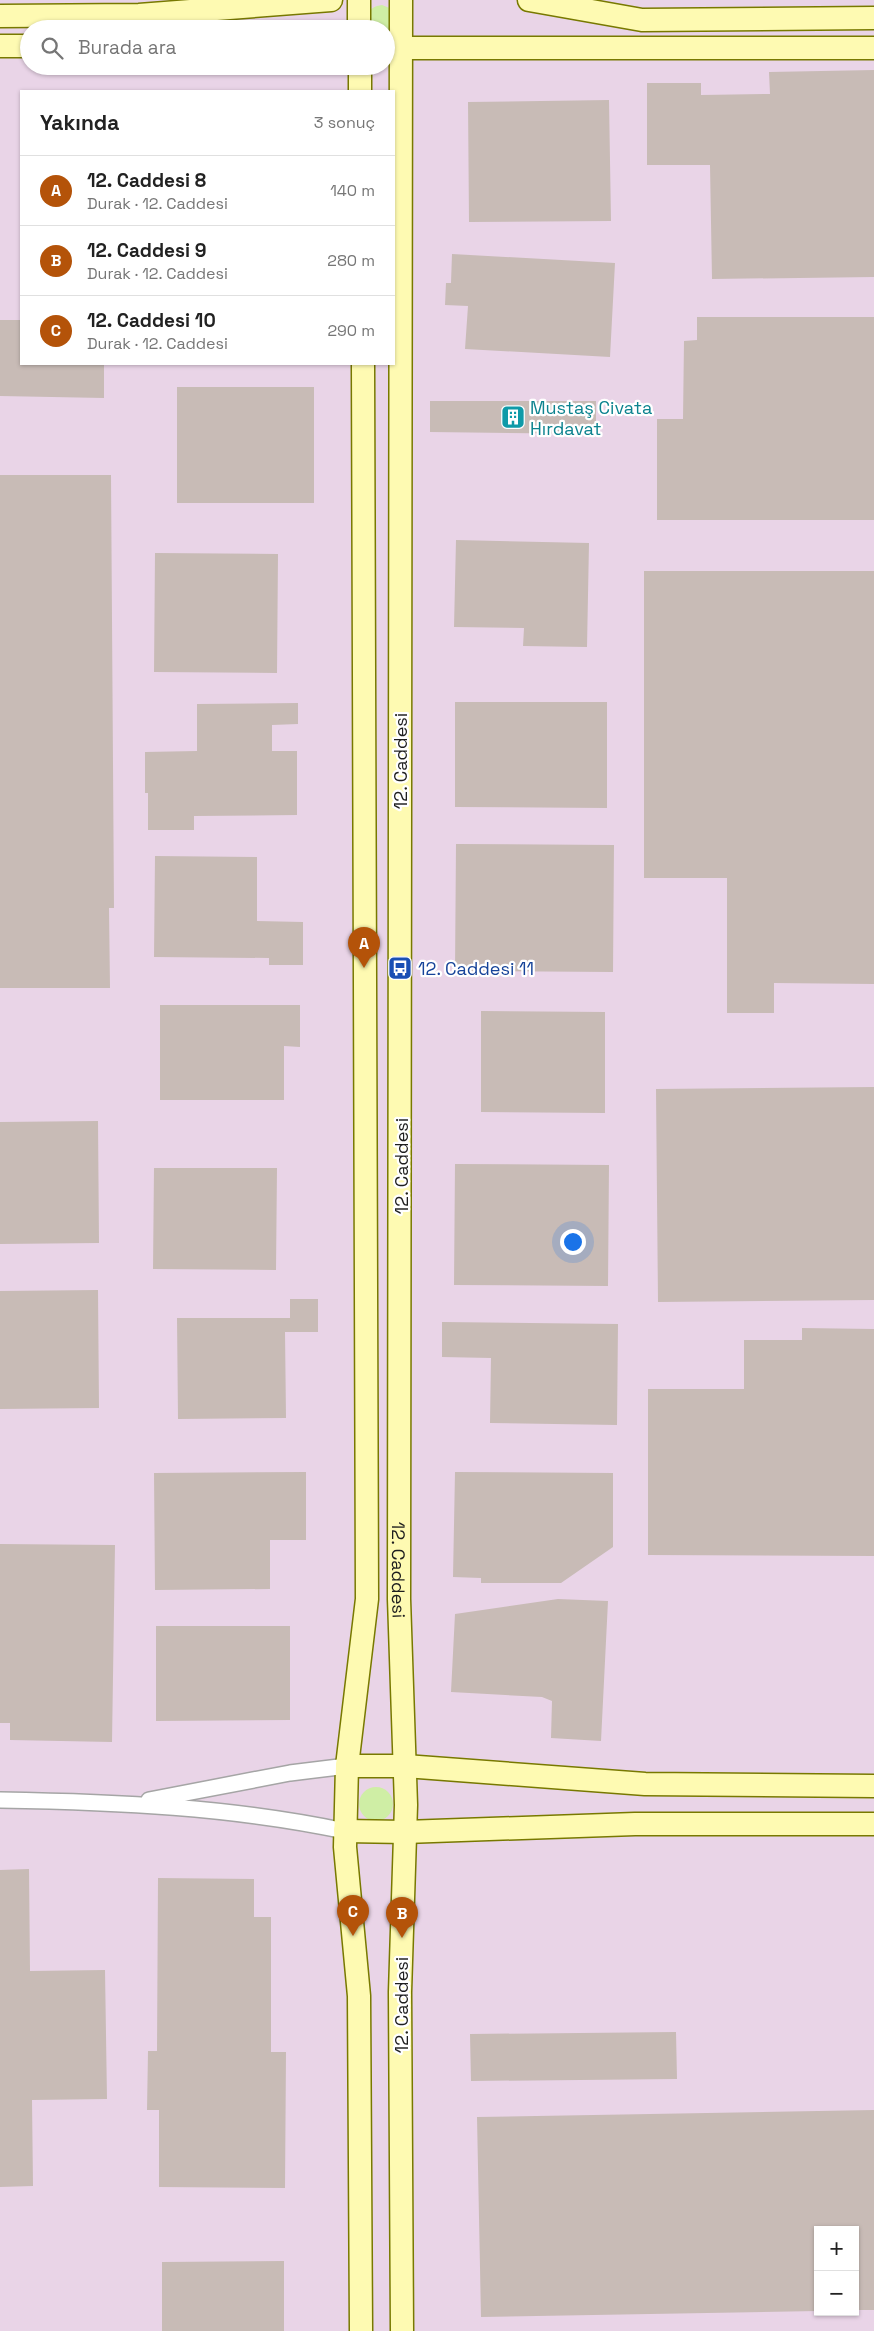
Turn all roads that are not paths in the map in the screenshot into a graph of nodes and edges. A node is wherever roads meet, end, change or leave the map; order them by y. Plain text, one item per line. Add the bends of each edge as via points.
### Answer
1 (331, 0) edge
2 (359, 0) edge
3 (401, 0) edge
4 (529, 0) edge
5 (0, 16) edge
6 (874, 18) edge
7 (359, 20) edge
8 (395, 41) edge
9 (0, 46) edge
10 (20, 46) edge
11 (395, 48) edge
12 (874, 48) edge
13 (360, 75) edge
14 (394, 75) edge
15 (360, 90) edge
16 (394, 90) edge
17 (395, 358) edge
18 (363, 365) edge
19 (348, 1766) junction
20 (405, 1766) junction
21 (874, 1786) edge
22 (0, 1800) edge
23 (132, 1803) junction
24 (874, 1824) edge
25 (345, 1831) junction
26 (405, 1832) junction
27 (361, 2331) edge
28 (402, 2331) edge

1 - 5 street via 139,14
2 - 7 street
3 - 8 street, 12. Caddesi
4 - 6 street via 642,20
9 - 10 street
11 - 12 street
13 - 15 street
14 - 16 street, 12. Caddesi
17 - 20 street, 12. Caddesi via 399,1599
18 - 19 street, 12. Caddesi via 367,1599
19 - 20 street
19 - 23 street via 290,1773
19 - 25 street, 12. Caddesi
20 - 21 street via 645,1784
20 - 26 street, 12. Caddesi
22 - 23 street
23 - 25 street via 294,1820
24 - 26 street via 635,1824
25 - 26 street
25 - 27 street, 12. Caddesi via 359,1996
26 - 28 street, 12. Caddesi via 400,1992

